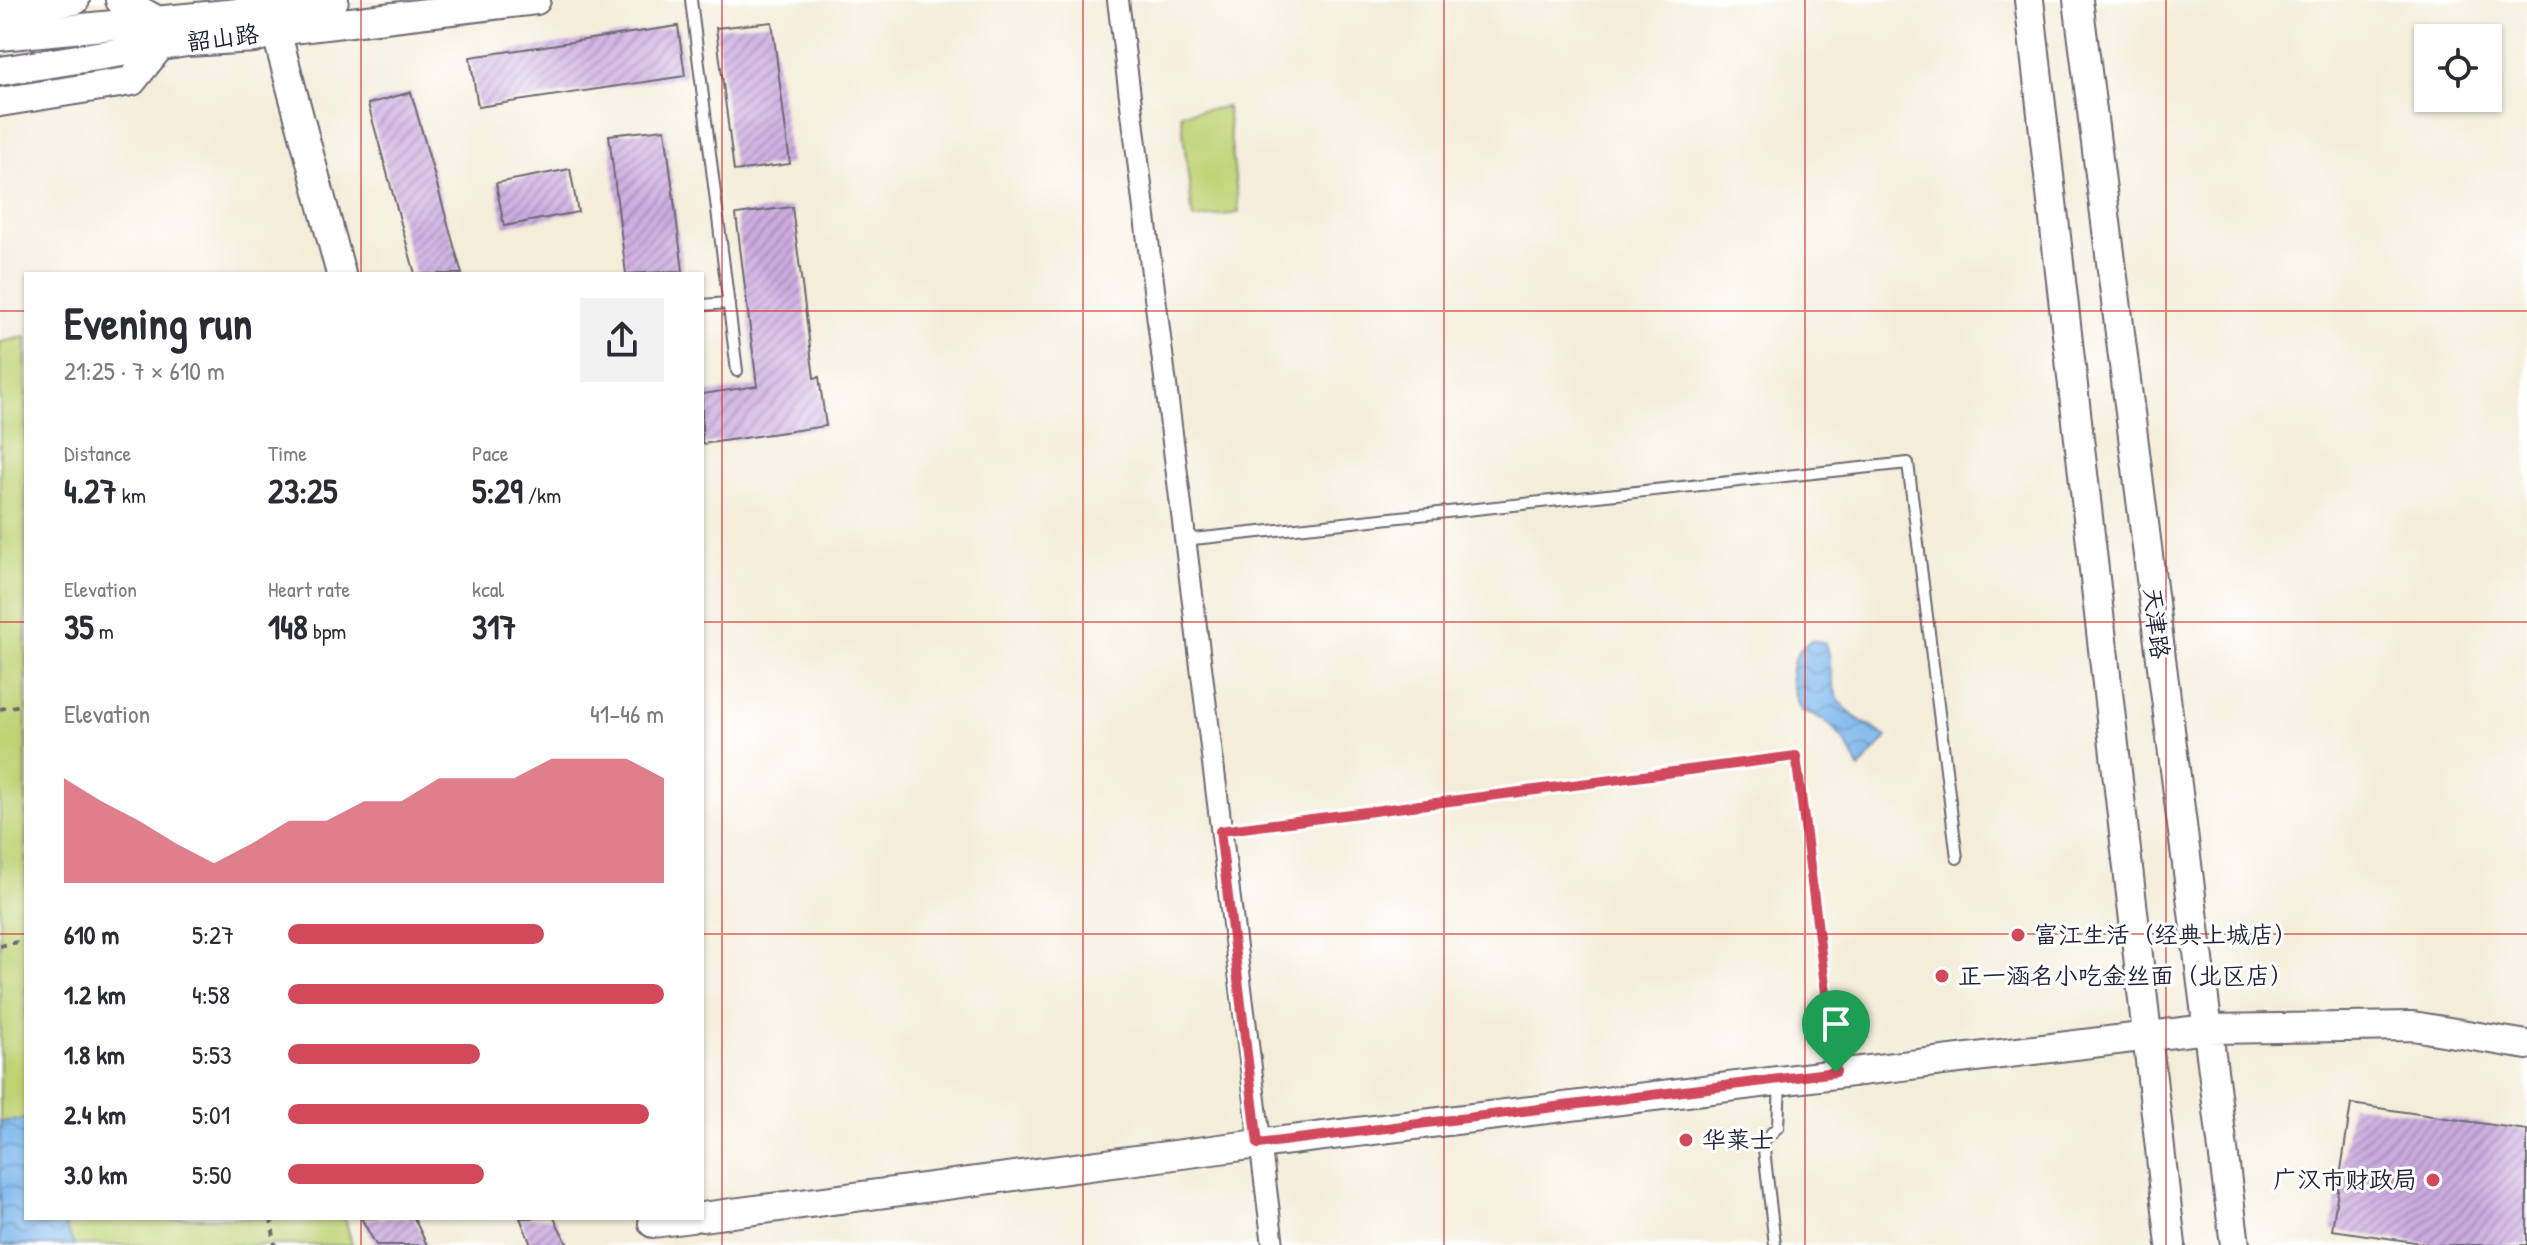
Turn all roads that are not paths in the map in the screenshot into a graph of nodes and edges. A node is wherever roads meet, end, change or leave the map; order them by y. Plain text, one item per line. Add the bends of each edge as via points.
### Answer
1 (75, 0) edge
2 (120, 0) edge
3 (334, 0) edge
4 (536, 0) edge
5 (691, 0) edge
6 (1118, 0) edge
7 (2029, 0) edge
8 (2078, 0) edge
9 (0, 9) edge
10 (260, 15) edge
11 (159, 34) junction
12 (0, 36) edge
13 (3, 70) edge
14 (0, 102) edge
15 (340, 272) edge
16 (729, 303) junction
17 (704, 305) edge
18 (737, 371) dead end
19 (1184, 540) junction
20 (1957, 858) dead end
21 (2207, 1029) junction
22 (2145, 1035) junction
23 (2527, 1045) edge
24 (1780, 1079) junction
25 (1258, 1144) junction
26 (704, 1217) edge
27 (684, 1220) edge
28 (655, 1229) edge
29 (1273, 1245) edge
30 (1775, 1245) edge
31 (2171, 1245) edge
32 (2235, 1245) edge

1 - 9 main road
2 - 11 main road
3 - 10 main road, 韶山路
4 - 10 main road, 韶山路
5 - 16 lane
6 - 19 street
7 - 22 main road
8 - 21 main road, 天津路
10 - 11 main road, 韶山路
10 - 15 main road
11 - 12 main road, 韶山路
11 - 13 main road, 韶山路
11 - 14 main road via 132,81
16 - 17 lane
16 - 18 lane
19 - 20 lane via 1908,463
19 - 25 street
21 - 22 main road
21 - 23 main road via 2413,1026
21 - 32 main road, 天津路
22 - 24 main road
22 - 31 main road
24 - 25 main road
24 - 30 lane via 1778,1127 1763,1141
25 - 26 main road
25 - 29 street
27 - 28 main road

